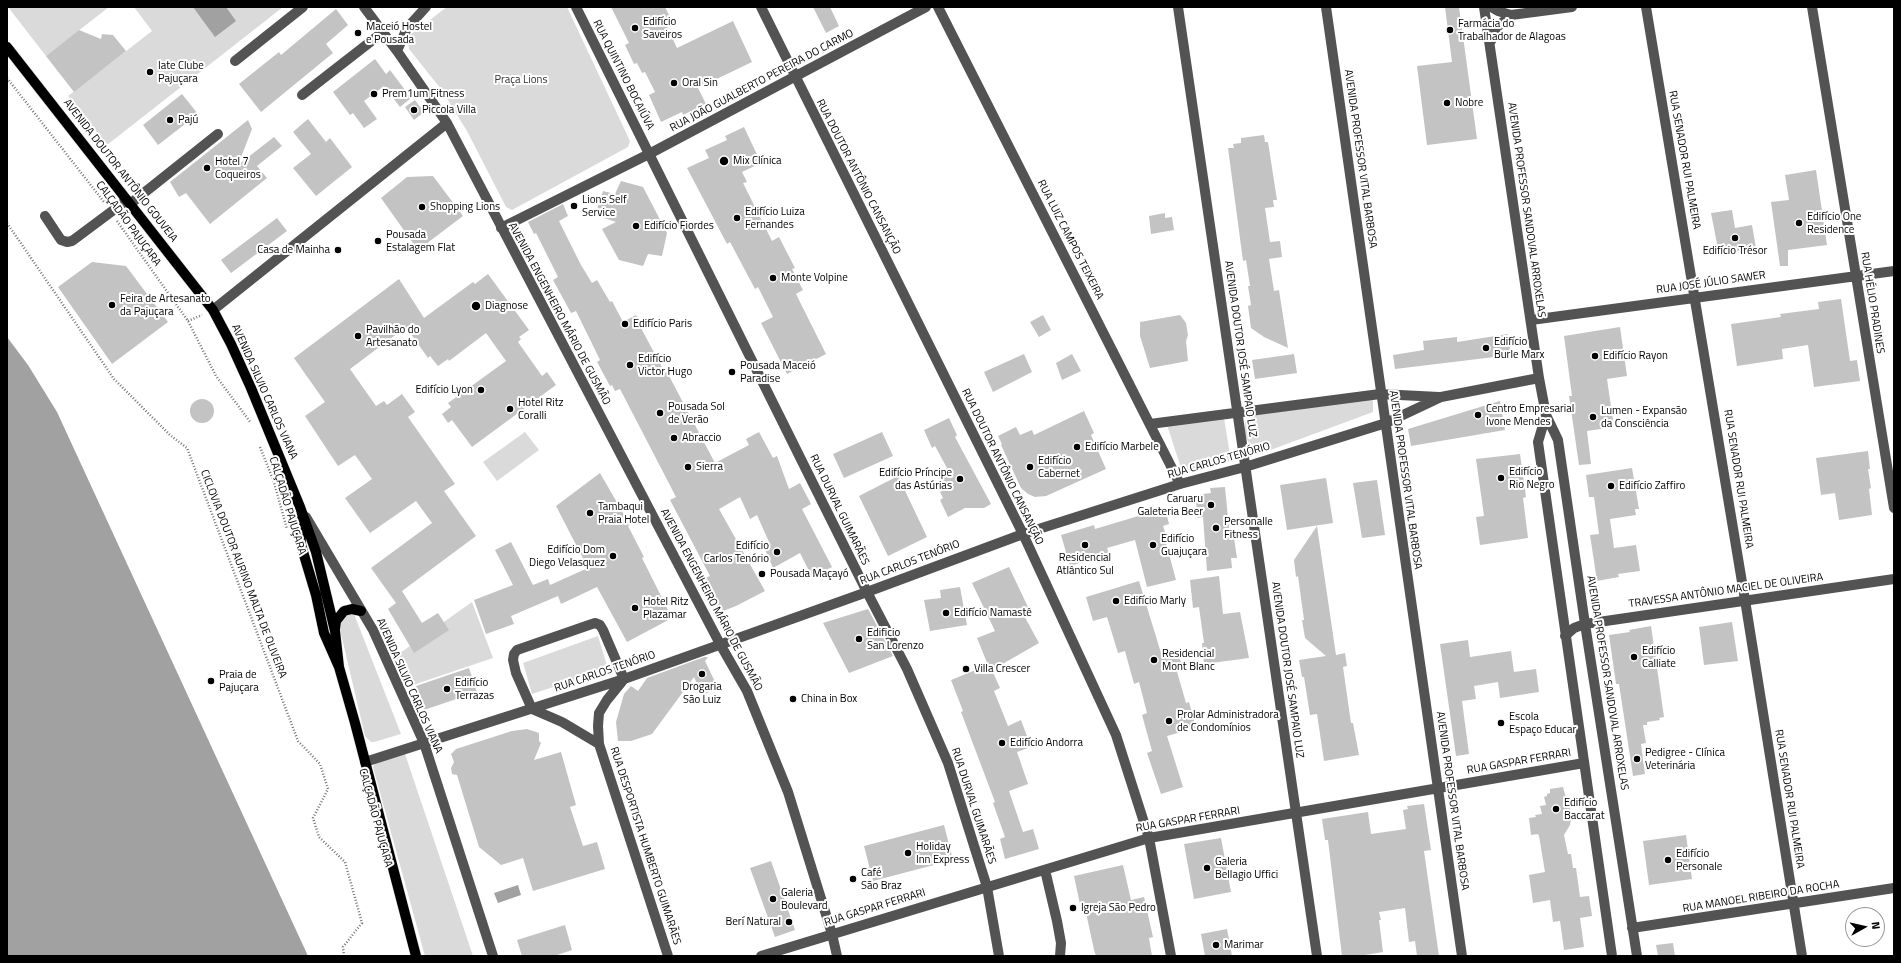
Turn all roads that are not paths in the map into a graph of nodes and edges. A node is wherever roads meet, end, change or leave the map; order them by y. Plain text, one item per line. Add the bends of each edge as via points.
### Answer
1 (303, 7) edge
2 (364, 7) edge
3 (426, 7) edge
4 (576, 7) edge
5 (761, 7) edge
6 (926, 7) edge
7 (938, 7) edge
8 (1178, 7) edge
9 (1326, 7) edge
10 (1484, 7) edge
11 (1491, 7) edge
12 (1572, 7) edge
13 (1646, 7) edge
14 (1812, 7) edge
15 (1511, 15) junction
16 (383, 32) junction
17 (1490, 45) junction
18 (7, 47) edge
19 (397, 51) junction
20 (235, 61) dead end
21 (794, 77) junction
22 (302, 95) dead end
23 (447, 123) junction
24 (218, 134) dead end
25 (650, 154) junction
26 (129, 202) junction
27 (45, 216) dead end
28 (501, 228) junction
29 (1894, 271) edge
30 (1855, 276) junction
31 (1695, 297) junction
32 (213, 310) junction
33 (1530, 320) junction
34 (1539, 378) junction
35 (1380, 394) junction
36 (1441, 397) junction
37 (1238, 413) junction
38 (1546, 415) junction
39 (1386, 423) junction
40 (1150, 424) junction
41 (1245, 467) junction
42 (1180, 484) junction
43 (300, 507) junction
44 (1894, 508) edge
45 (1023, 534) junction
46 (1894, 579) edge
47 (867, 592) junction
48 (1745, 600) junction
49 (361, 611) junction
50 (1585, 624) junction
51 (335, 631) junction
52 (1565, 636) junction
53 (720, 644) junction
54 (339, 667) junction
55 (624, 679) junction
56 (532, 710) junction
57 (424, 743) junction
58 (599, 744) junction
59 (366, 762) junction
60 (1584, 763) junction
61 (1438, 788) junction
62 (1296, 814) junction
63 (1149, 838) junction
64 (1044, 870) junction
65 (988, 887) junction
66 (1894, 888) edge
67 (1794, 905) junction
68 (1632, 928) junction
69 (832, 934) junction
70 (416, 956) edge
71 (493, 956) edge
72 (668, 956) edge
73 (761, 956) edge
74 (837, 956) edge
75 (999, 956) edge
76 (1060, 956) edge
77 (1171, 956) edge
78 (1317, 956) edge
79 (1462, 956) edge
80 (1612, 956) edge
81 (1637, 956) edge
82 (1802, 956) edge

1 - 20 street
2 - 16 street, AVENIDA ENGENHEIRO MÁRIO DE GUSMÃO
3 - 19 street via 407,28
4 - 25 street, RUA QUINTINO BOCAIÚVA
5 - 21 street, RUA DOUTOR ANTÔNIO CANSANÇÃO
6 - 21 street, RUA JOÃO GUALBERTO PEREIRA DO CARMO
7 - 40 street, RUA LUIZ CAMPOS TEIXEIRA
8 - 37 street, AVENIDA DOUTOR JOSÉ SAMPAIO LUZ
9 - 35 street, AVENIDA PROFESSOR VITAL BARBOSA
10 - 17 street, AVENIDA PROFESSOR SANDOVAL ARROXELAS
11 - 15 street via 1498,12
12 - 15 street
13 - 31 street, RUA SENADOR RUI PALMEIRA
14 - 30 street, RUA HÉLIO PRADINES
15 - 17 street via 1496,28
16 - 19 street, AVENIDA ENGENHEIRO MÁRIO DE GUSMÃO
16 - 22 street
17 - 33 street, AVENIDA PROFESSOR SANDOVAL ARROXELAS
18 - 26 main road, AVENIDA DOUTOR ANTÔNIO GOUVEIA
19 - 23 street, AVENIDA ENGENHEIRO MÁRIO DE GUSMÃO
21 - 25 street, RUA JOÃO GUALBERTO PEREIRA DO CARMO
21 - 45 street, RUA DOUTOR ANTÔNIO CANSANÇÃO
23 - 28 street, AVENIDA ENGENHEIRO MÁRIO DE GUSMÃO
23 - 32 street
24 - 26 street
25 - 28 street, RUA JOÃO GUALBERTO PEREIRA DO CARMO
25 - 47 street, RUA DURVAL GUIMARÃES
26 - 27 street via 72,241 61,240
26 - 32 main road, AVENIDA DOUTOR ANTÔNIO GOUVEIA
28 - 53 street, AVENIDA ENGENHEIRO MÁRIO DE GUSMÃO
29 - 30 street, RUA JOSÉ JÚLIO SAWER
30 - 31 street, RUA JOSÉ JÚLIO SAWER
30 - 44 street, RUA HÉLIO PRADINES
31 - 33 street, RUA JOSÉ JÚLIO SAWER
31 - 48 street, RUA SENADOR RUI PALMEIRA
32 - 43 main road, AVENIDA SILVIO CARLOS VIANA via 232,344
33 - 34 street, AVENIDA PROFESSOR SANDOVAL ARROXELAS
34 - 36 street, RUA CARLOS TENÓRIO
34 - 38 street, AVENIDA PROFESSOR SANDOVAL ARROXELAS
35 - 36 street, RUA CARLOS TENÓRIO
35 - 37 street, RUA CARLOS TENÓRIO
35 - 39 street, AVENIDA PROFESSOR VITAL BARBOSA
36 - 39 street, RUA CARLOS TENÓRIO
37 - 40 street, RUA CARLOS TENÓRIO
37 - 41 street, AVENIDA DOUTOR JOSÉ SAMPAIO LUZ
38 - 50 street, AVENIDA PROFESSOR SANDOVAL ARROXELAS via 1558,440
38 - 52 street, AVENIDA PROFESSOR SANDOVAL ARROXELAS via 1538,442
39 - 41 street, RUA CARLOS TENÓRIO
39 - 61 street, AVENIDA PROFESSOR VITAL BARBOSA
40 - 42 street, RUA LUIZ CAMPOS TEIXEIRA
41 - 42 street, RUA CARLOS TENÓRIO
41 - 62 street, AVENIDA DOUTOR JOSÉ SAMPAIO LUZ
42 - 45 street, RUA CARLOS TENÓRIO
43 - 49 street, AVENIDA SILVIO CARLOS VIANA
43 - 51 main road, AVENIDA SILVIO CARLOS VIANA via 316,552
43 - 54 main road, AVENIDA SILVIO CARLOS VIANA via 301,545 324,633
45 - 47 street, RUA CARLOS TENÓRIO
45 - 63 street, RUA DOUTOR ANTÔNIO CANSANÇÃO via 1116,735
46 - 48 street, TRAVESSA ANTÔNIO MACIEL DE OLIVEIRA
47 - 53 street, RUA CARLOS TENÓRIO
47 - 65 street, RUA DURVAL GUIMARÃES via 907,669 948,763
48 - 50 street, TRAVESSA ANTÔNIO MACIEL DE OLIVEIRA
48 - 67 street, RUA SENADOR RUI PALMEIRA
49 - 51 main road via 344,611 336,621
49 - 57 street, AVENIDA SILVIO CARLOS VIANA via 373,630
50 - 52 street, TRAVESSA ANTÔNIO MACIEL DE OLIVEIRA via 1574,628
50 - 68 street, AVENIDA PROFESSOR SANDOVAL ARROXELAS
51 - 54 main road, AVENIDA SILVIO CARLOS VIANA
52 - 60 street, AVENIDA PROFESSOR SANDOVAL ARROXELAS
53 - 55 street, RUA CARLOS TENÓRIO
53 - 69 street, AVENIDA ENGENHEIRO MÁRIO DE GUSMÃO via 747,691 788,792
54 - 59 main road, AVENIDA SILVIO CARLOS VIANA
55 - 56 street, RUA CARLOS TENÓRIO
55 - 56 street via 600,626 595,623 575,629 523,647 514,654 516,673
55 - 58 street, RUA DESPORTISTA HUMBERTO GUIMARÃES via 599,713
56 - 57 street, RUA CARLOS TENÓRIO
56 - 58 street, RUA DESPORTISTA HUMBERTO GUIMARÃES via 580,731
57 - 59 street, RUA CARLOS TENÓRIO
57 - 71 street, AVENIDA SILVIO CARLOS VIANA
58 - 72 street, RUA DESPORTISTA HUMBERTO GUIMARÃES
59 - 70 main road, AVENIDA SILVIO CARLOS VIANA
60 - 61 street, RUA GASPAR FERRARI
60 - 80 street, AVENIDA PROFESSOR SANDOVAL ARROXELAS
61 - 62 street, RUA GASPAR FERRARI
61 - 79 street, AVENIDA PROFESSOR VITAL BARBOSA
62 - 63 street, RUA GASPAR FERRARI
62 - 78 street, AVENIDA DOUTOR JOSÉ SAMPAIO LUZ
63 - 64 street, RUA GASPAR FERRARI
63 - 77 street, RUA DOUTOR ANTÔNIO CANSANÇÃO
64 - 65 street, RUA GASPAR FERRARI
64 - 76 street via 1057,921
65 - 69 street, RUA GASPAR FERRARI
65 - 75 street, RUA DURVAL GUIMARÃES
66 - 67 street, RUA MANOEL RIBEIRO DA ROCHA
67 - 68 street, RUA MANOEL RIBEIRO DA ROCHA
67 - 82 street, RUA SENADOR RUI PALMEIRA
68 - 81 street, AVENIDA PROFESSOR SANDOVAL ARROXELAS
69 - 73 street, RUA GASPAR FERRARI
69 - 74 street, AVENIDA ENGENHEIRO MÁRIO DE GUSMÃO

